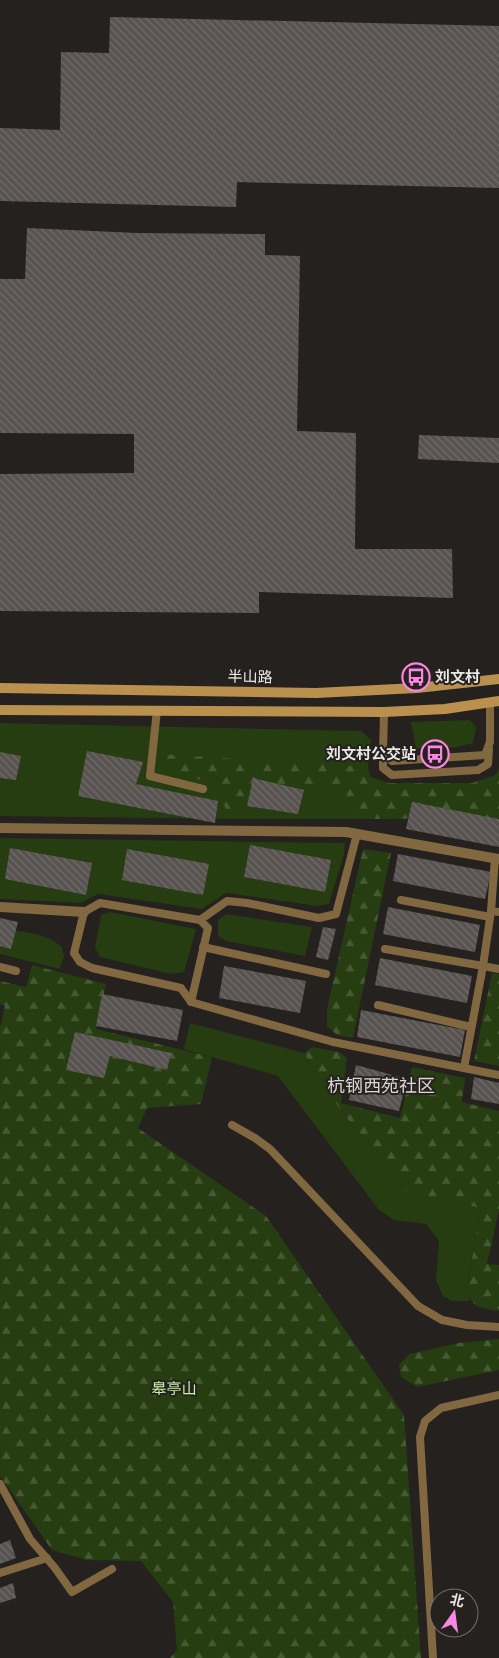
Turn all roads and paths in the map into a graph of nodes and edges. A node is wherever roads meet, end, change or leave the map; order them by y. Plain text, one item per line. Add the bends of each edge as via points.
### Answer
1 (499, 679) edge
2 (0, 688) edge
3 (495, 702) edge
4 (0, 710) edge
5 (158, 710) junction
6 (384, 712) junction
7 (490, 742) junction
8 (383, 754) junction
9 (203, 790) dead end
10 (0, 828) edge
11 (357, 834) junction
12 (497, 858) edge
13 (401, 900) dead end
14 (0, 907) edge
15 (84, 912) junction
16 (493, 914) edge
17 (200, 920) junction
18 (203, 947) junction
19 (385, 950) dead end
20 (483, 966) junction
21 (0, 967) edge
22 (499, 969) edge
23 (16, 971) dead end
24 (326, 974) dead end
25 (191, 1002) junction
26 (378, 1006) dead end
27 (472, 1027) junction
28 (464, 1068) junction
29 (499, 1075) edge
30 (232, 1125) dead end
31 (499, 1327) edge
32 (499, 1395) edge
33 (0, 1484) edge
34 (47, 1558) junction
35 (112, 1569) dead end
36 (0, 1573) edge
37 (433, 1658) edge

1 - 2 main road, 半山路 via 417,688 316,693
3 - 6 main road
3 - 7 lane
4 - 5 main road
5 - 6 main road
5 - 9 lane via 150,776
6 - 8 lane
7 - 8 lane via 485,755 392,761
7 - 8 lane via 488,764 478,770 392,775 383,768
10 - 11 street
11 - 12 street
11 - 17 lane via 336,914 319,918 227,901
12 - 16 lane
13 - 16 lane
14 - 15 street
15 - 17 lane via 100,903
15 - 25 lane via 74,953 80,962 92,968 181,988
16 - 20 lane
17 - 18 lane via 208,928
18 - 24 lane
18 - 25 lane
19 - 20 lane
20 - 22 lane
20 - 27 lane
21 - 23 lane
25 - 28 lane via 333,1042
26 - 27 lane
27 - 28 lane
28 - 29 lane
30 - 31 lane via 270,1149 418,1306 442,1320
32 - 37 lane via 441,1408 425,1421 420,1437
33 - 34 lane via 30,1539
34 - 35 lane via 72,1592
34 - 36 lane

